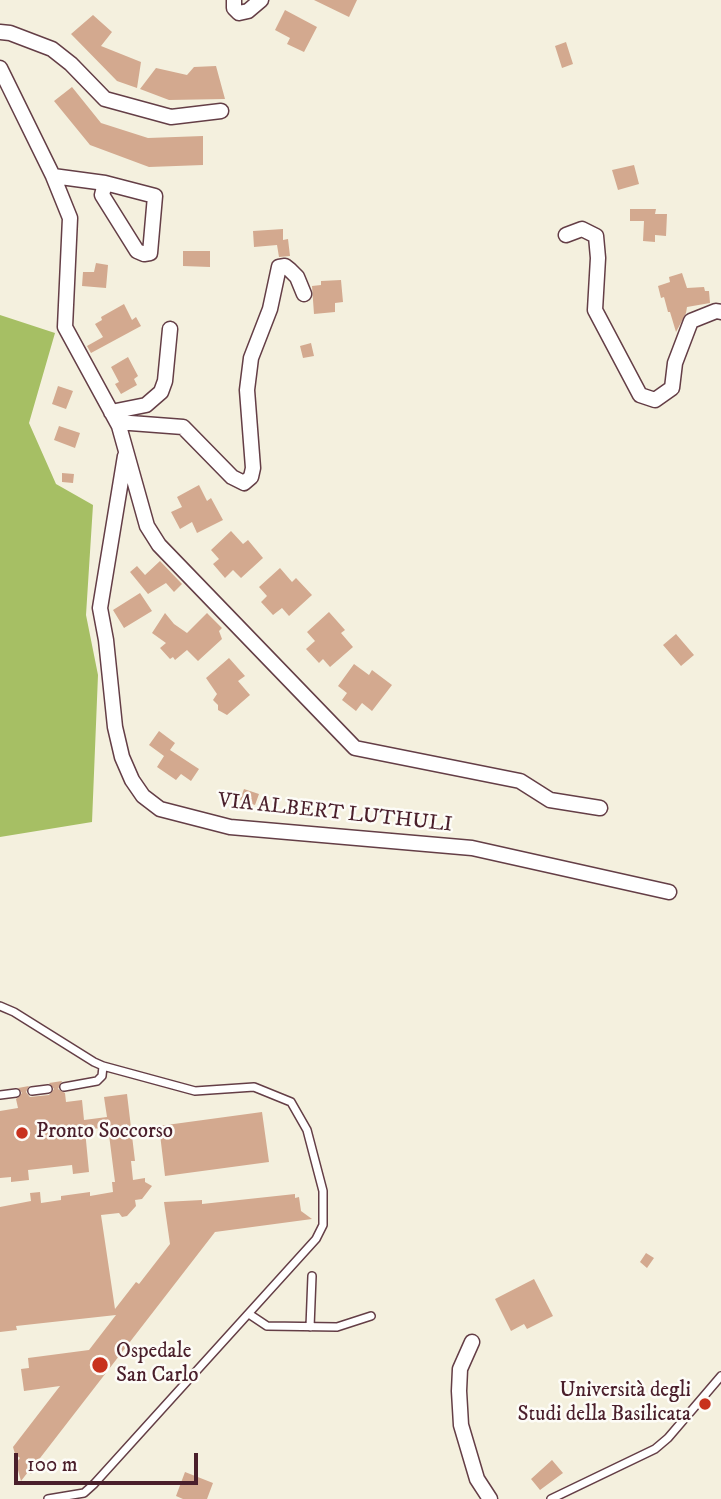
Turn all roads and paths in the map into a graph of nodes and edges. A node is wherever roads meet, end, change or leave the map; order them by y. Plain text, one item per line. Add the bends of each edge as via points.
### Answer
1 (234, 0) edge
2 (261, 0) edge
3 (0, 32) edge
4 (0, 68) edge
5 (221, 111) dead end
6 (52, 176) junction
7 (105, 183) junction
8 (566, 235) dead end
9 (304, 294) dead end
10 (721, 312) edge
11 (170, 329) dead end
12 (114, 417) junction
13 (125, 451) junction
14 (600, 808) dead end
15 (668, 892) dead end
16 (0, 1006) edge
17 (103, 1066) junction
18 (64, 1087) dead end
19 (48, 1089) dead end
20 (32, 1091) dead end
21 (16, 1093) dead end
22 (0, 1095) edge
23 (312, 1276) dead end
24 (249, 1314) junction
25 (370, 1317) dead end
26 (310, 1326) junction
27 (472, 1342) dead end
28 (721, 1376) edge
29 (48, 1499) edge
30 (490, 1499) edge
31 (551, 1499) edge

1 - 2 street via 239,13
3 - 5 street via 52,49 105,99 171,117
4 - 6 street, VIA ALBERT LUTHULI
6 - 7 street
6 - 12 street, VIA ALBERT LUTHULI via 70,218 65,327
7 - 7 street via 155,196 150,253 137,251 103,195
8 - 10 street via 582,229 596,236 595,310 640,395 655,400 672,388 675,363 691,321
9 - 12 street via 297,277 285,266 279,267 270,309 251,358 247,390 253,468 244,483 232,477 183,427
11 - 12 street via 160,393 146,405
12 - 13 street, VIA ALBERT LUTHULI
13 - 14 street, VIA ALBERT LUTHULI via 147,526 159,545 355,748 520,781 550,800
13 - 15 street, VIA ALBERT LUTHULI via 100,608 115,727 122,757 143,796 160,809 230,827 472,848
16 - 17 lane
17 - 18 lane via 97,1081
17 - 24 lane via 195,1091 254,1087 291,1102 307,1130 323,1191 323,1225 316,1239
19 - 20 lane
21 - 22 lane
23 - 26 lane
24 - 26 lane via 267,1326
24 - 29 lane via 85,1493
25 - 26 lane via 337,1327
27 - 30 street via 460,1369 461,1424 477,1479
28 - 31 lane via 655,1449

